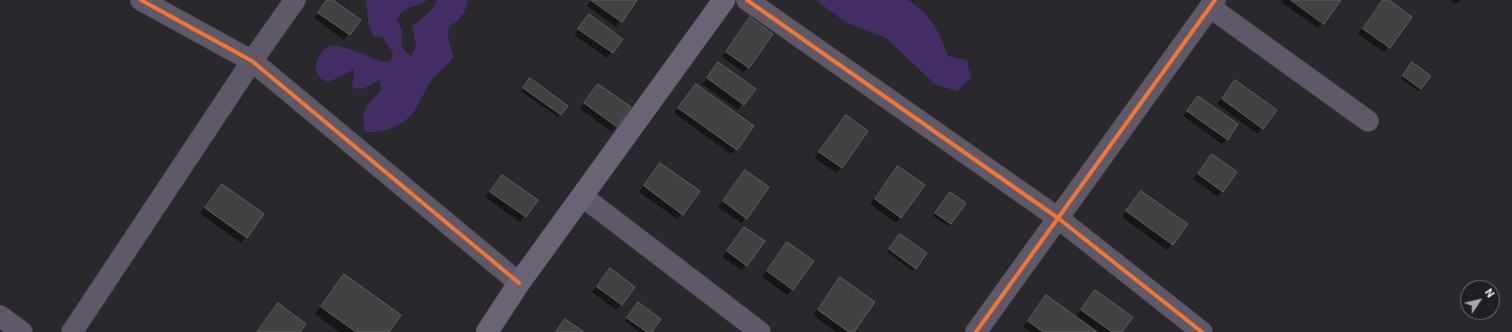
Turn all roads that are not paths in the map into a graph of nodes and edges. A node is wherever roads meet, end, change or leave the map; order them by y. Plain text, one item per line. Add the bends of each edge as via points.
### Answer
1 (141, 0) edge
2 (295, 0) edge
3 (724, 0) edge
4 (748, 0) edge
5 (1212, 3) edge
6 (252, 61) junction
7 (1368, 121) dead end
8 (582, 196) junction
9 (1058, 218) junction
10 (519, 283) junction
11 (0, 316) edge
12 (22, 332) edge
13 (72, 332) edge
14 (487, 332) edge
15 (760, 332) edge
16 (976, 332) edge
17 (1202, 332) edge

1 - 6 street
2 - 6 street
3 - 8 street
4 - 9 street
5 - 7 street
5 - 9 street
6 - 10 street
6 - 13 street
8 - 10 street
8 - 15 street
9 - 16 street
9 - 17 street
10 - 14 street
11 - 12 street

